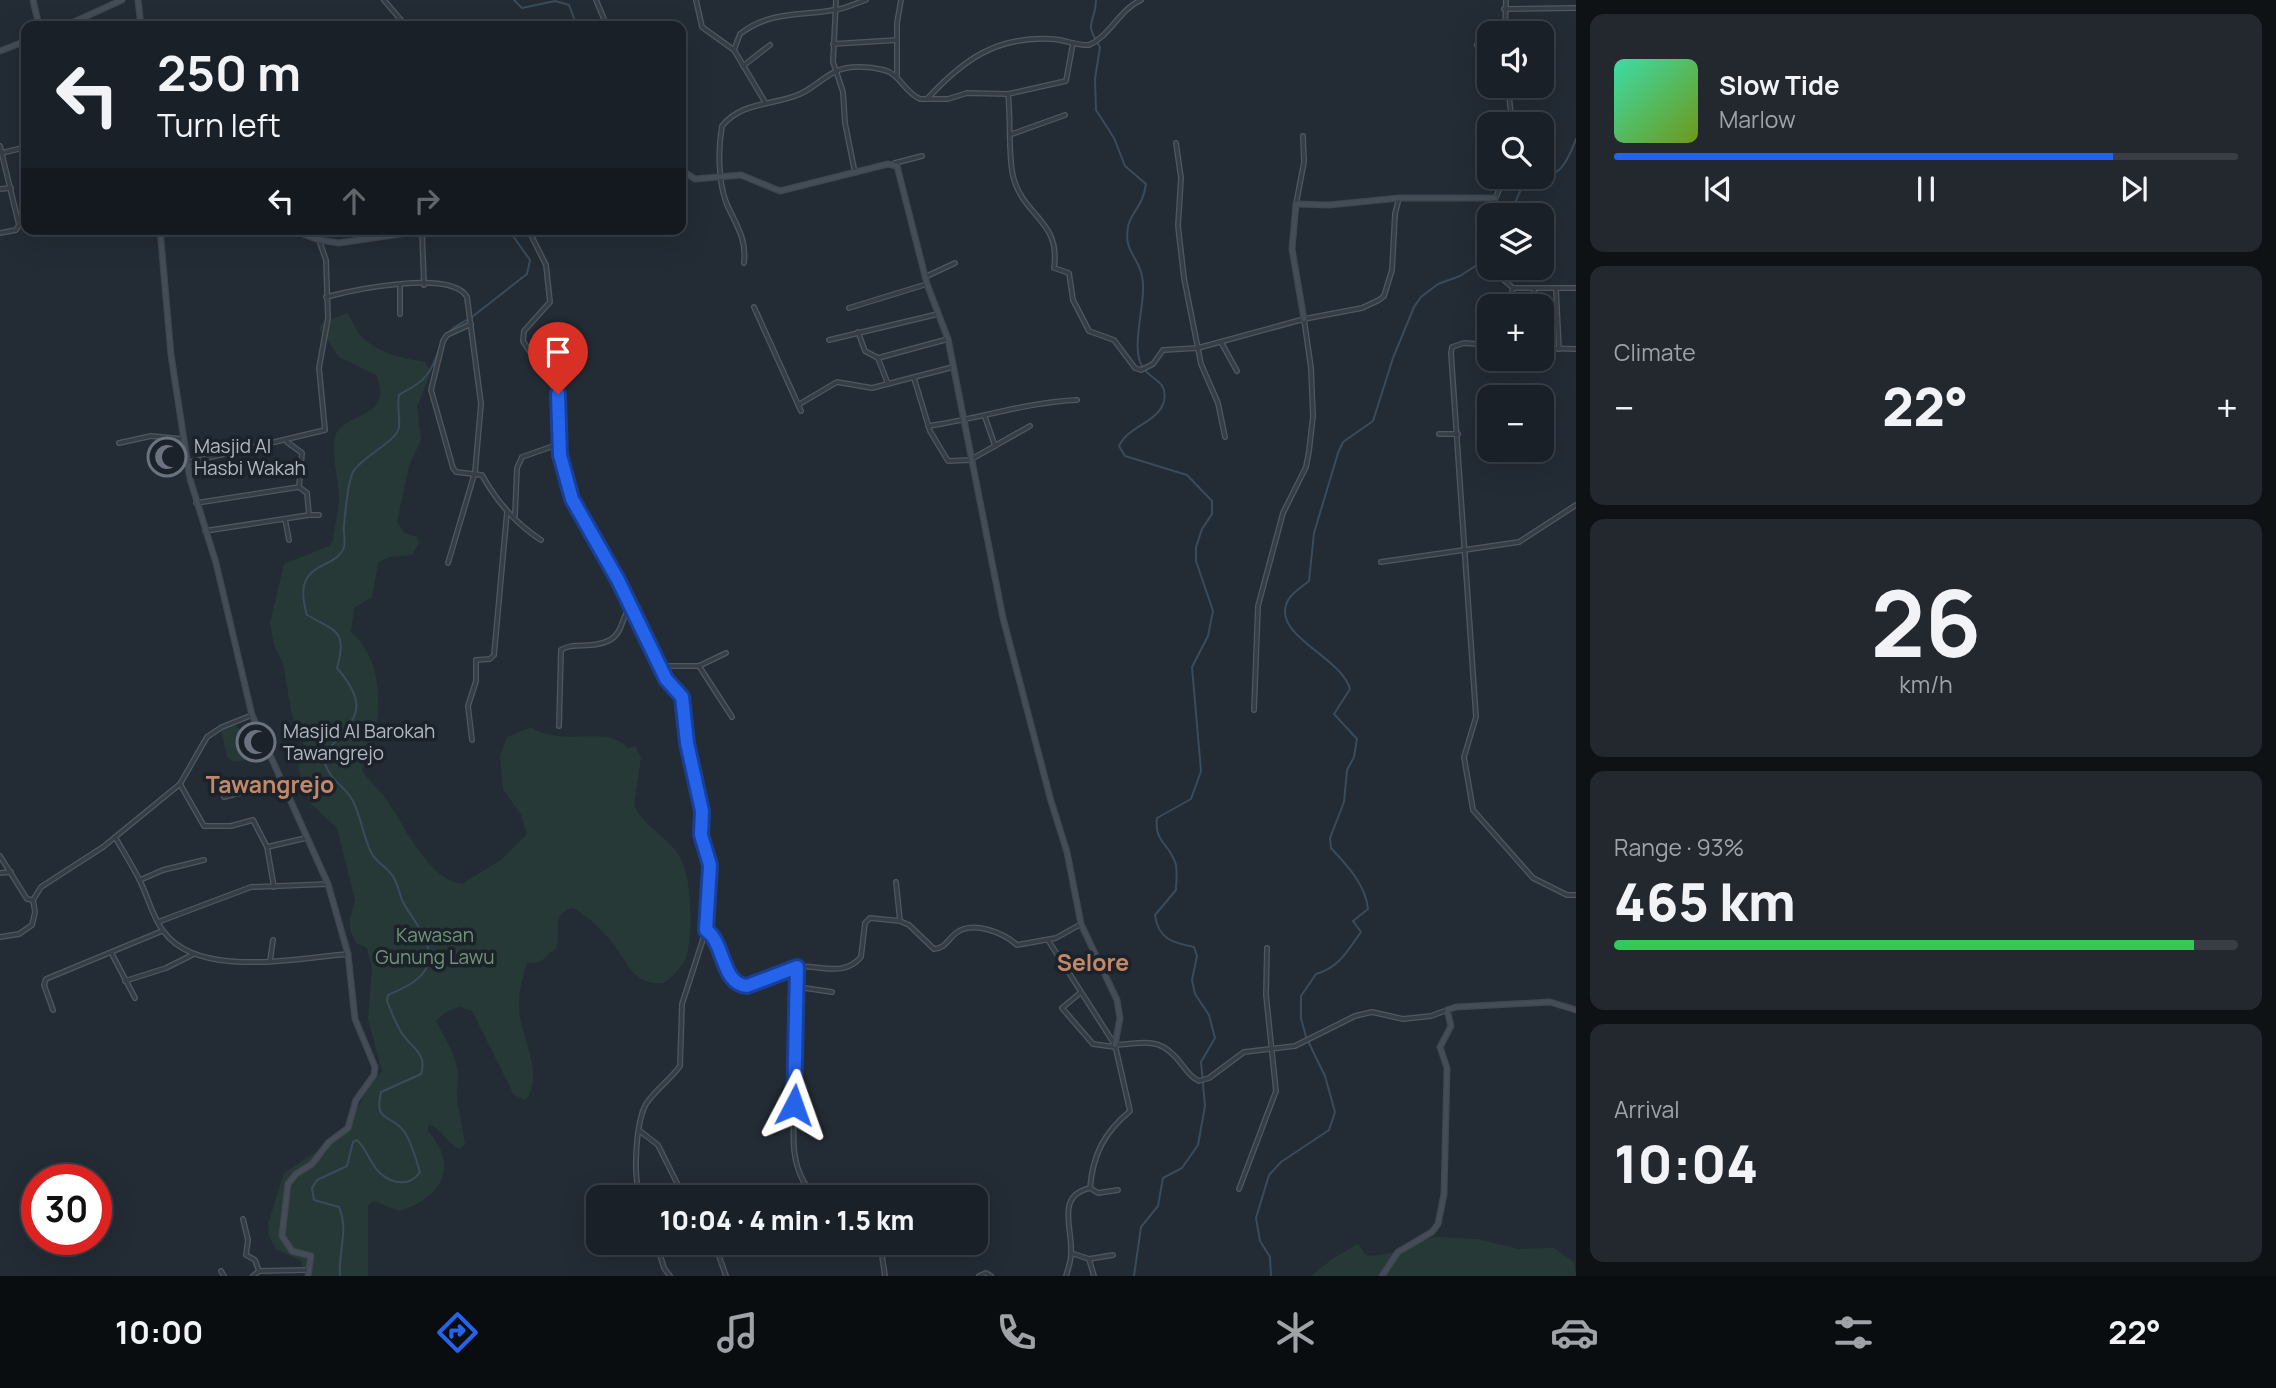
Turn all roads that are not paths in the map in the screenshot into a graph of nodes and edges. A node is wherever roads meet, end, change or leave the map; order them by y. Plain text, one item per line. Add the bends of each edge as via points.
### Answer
1 (33, 0) edge
2 (108, 0) edge
3 (122, 0) edge
4 (138, 0) edge
5 (384, 0) edge
6 (596, 0) edge
7 (696, 0) edge
8 (836, 0) edge
9 (866, 0) edge
10 (901, 0) edge
11 (1141, 0) edge
12 (1506, 0) edge
13 (110, 7) junction
14 (1576, 8) edge
15 (1504, 9) junction
16 (836, 10) junction
17 (38, 21) edge
18 (76, 21) edge
19 (140, 21) edge
20 (401, 21) edge
21 (605, 21) edge
22 (1504, 21) edge
23 (897, 40) junction
24 (21, 43) edge
25 (1073, 43) junction
26 (833, 44) junction
27 (770, 45) dead end
28 (734, 50) junction
29 (0, 51) edge
30 (743, 66) junction
31 (837, 71) junction
32 (897, 76) junction
33 (1009, 94) junction
34 (927, 99) junction
35 (765, 102) junction
36 (1065, 115) dead end
37 (1012, 134) junction
38 (1303, 136) dead end
39 (1176, 143) dead end
40 (0, 146) edge
41 (21, 148) edge
42 (2, 153) junction
43 (922, 156) dead end
44 (895, 163) junction
45 (3, 164) edge
46 (686, 173) edge
47 (855, 173) junction
48 (722, 177) junction
49 (11, 188) junction
50 (0, 189) edge
51 (1499, 189) edge
52 (1399, 198) junction
53 (1495, 198) junction
54 (1494, 203) edge
55 (1296, 204) junction
56 (0, 233) edge
57 (161, 235) edge
58 (306, 235) edge
59 (394, 235) edge
60 (422, 235) edge
61 (531, 235) edge
62 (319, 240) junction
63 (744, 263) dead end
64 (955, 263) dead end
65 (925, 277) junction
66 (1504, 280) edge
67 (400, 284) junction
68 (927, 284) junction
69 (424, 285) junction
70 (1513, 288) junction
71 (1576, 288) edge
72 (1534, 289) junction
73 (1556, 289) junction
74 (1511, 294) edge
75 (1534, 294) edge
76 (326, 297) junction
77 (754, 307) dead end
78 (849, 308) dead end
79 (400, 314) dead end
80 (938, 314) junction
81 (1304, 319) junction
82 (471, 323) junction
83 (858, 332) junction
84 (948, 339) junction
85 (830, 340) dead end
86 (1221, 342) junction
87 (1477, 344) edge
88 (1198, 348) junction
89 (1554, 349) edge
90 (1559, 349) junction
91 (1576, 349) edge
92 (878, 358) junction
93 (953, 367) junction
94 (1237, 371) dead end
95 (914, 378) junction
96 (888, 384) junction
97 (1077, 400) dead end
98 (798, 405) junction
99 (801, 411) dead end
100 (985, 417) junction
101 (964, 421) junction
102 (928, 426) junction
103 (1030, 426) dead end
104 (1439, 434) dead end
105 (1459, 434) junction
106 (1225, 437) dead end
107 (182, 439) junction
108 (285, 441) junction
109 (119, 443) dead end
110 (559, 444) junction
111 (995, 446) junction
112 (970, 460) junction
113 (186, 463) junction
114 (475, 472) junction
115 (299, 488) junction
116 (196, 503) junction
117 (1576, 505) edge
118 (507, 512) junction
119 (319, 514) dead end
120 (309, 515) junction
121 (515, 515) junction
122 (285, 519) junction
123 (205, 531) junction
124 (289, 540) dead end
125 (541, 540) dead end
126 (1466, 552) junction
127 (1381, 562) dead end
128 (448, 563) dead end
129 (631, 607) junction
130 (726, 653) dead end
131 (659, 666) junction
132 (699, 666) junction
133 (1254, 710) dead end
134 (251, 715) junction
135 (732, 717) dead end
136 (559, 726) dead end
137 (472, 740) dead end
138 (281, 783) junction
139 (180, 784) junction
140 (224, 797) dead end
141 (115, 837) junction
142 (306, 838) junction
143 (267, 847) junction
144 (0, 856) edge
145 (204, 860) dead end
146 (11, 872) junction
147 (0, 873) edge
148 (139, 880) junction
149 (896, 882) dead end
150 (328, 884) junction
151 (274, 887) junction
152 (1576, 895) edge
153 (33, 900) junction
154 (900, 921) junction
155 (157, 922) junction
156 (1081, 924) junction
157 (706, 930) junction
158 (162, 931) junction
159 (0, 937) edge
160 (273, 940) dead end
161 (1048, 940) junction
162 (1267, 948) dead end
163 (112, 954) junction
164 (192, 954) junction
165 (348, 954) junction
166 (270, 961) junction
167 (797, 967) junction
168 (125, 981) junction
169 (798, 987) junction
170 (832, 992) dead end
171 (1080, 993) junction
172 (135, 998) dead end
173 (52, 1010) dead end
174 (1447, 1010) junction
175 (1576, 1010) edge
176 (1115, 1046) junction
177 (1272, 1049) junction
178 (640, 1131) junction
179 (637, 1185) edge
180 (678, 1185) edge
181 (805, 1185) edge
182 (1090, 1188) junction
183 (1239, 1189) dead end
184 (1118, 1190) dead end
185 (243, 1219) dead end
186 (1072, 1253) junction
187 (660, 1255) edge
188 (719, 1255) edge
189 (882, 1255) edge
190 (1113, 1255) dead end
191 (1089, 1259) junction
192 (259, 1271) junction
193 (308, 1273) edge
194 (253, 1276) edge
195 (670, 1276) edge
196 (726, 1276) edge
197 (885, 1276) edge
198 (979, 1276) edge
199 (991, 1276) edge
200 (1066, 1276) edge
201 (1094, 1276) edge
202 (1382, 1276) edge

1 - 17 street
2 - 13 street
3 - 13 street
4 - 19 street
5 - 20 street
6 - 21 street
7 - 28 street via 702,27
8 - 16 street
9 - 16 street
10 - 23 street
11 - 25 street via 1119,15 1094,43
12 - 15 street
13 - 18 street
14 - 15 street
15 - 22 street
16 - 26 street
16 - 28 street via 770,18 740,34
23 - 26 street
23 - 32 street
24 - 29 street
25 - 33 street via 1066,81
25 - 34 street via 1029,39 990,47
26 - 31 street
27 - 30 street
28 - 30 street
30 - 35 street
31 - 32 street via 861,67
31 - 35 street via 801,93
31 - 47 street
32 - 34 street via 912,95
33 - 34 street via 967,93
33 - 37 street
35 - 48 street via 733,114 722,126
36 - 37 street
37 - 88 street via 1014,179 1053,237 1055,270 1069,273 1073,300 1089,331 1114,340 1135,368 1143,370 1163,351
38 - 55 street via 1304,162
39 - 88 street via 1181,177 1179,235
40 - 42 street
41 - 42 street
42 - 45 street
43 - 44 street
44 - 47 street
44 - 65 street
45 - 49 street
46 - 48 street via 695,179
47 - 48 street via 780,191 741,175
48 - 63 street via 726,202 744,238
49 - 50 street
49 - 56 street via 18,228
51 - 53 street
52 - 53 street
52 - 55 street
52 - 81 street via 1392,270 1384,296 1362,308
53 - 54 street
55 - 81 street via 1292,249
57 - 107 street
58 - 62 street
59 - 62 street via 339,243
60 - 69 street
61 - 110 street via 546,265 550,302 524,331 523,341 558,394
62 - 76 street via 326,260
64 - 65 street
65 - 68 street
66 - 70 street
67 - 69 street
67 - 76 street
67 - 79 street
68 - 78 street
68 - 80 street
69 - 82 street via 461,290 467,297
70 - 72 street
70 - 74 street
71 - 73 street
72 - 73 street
72 - 75 street
73 - 90 street
76 - 108 street via 328,318 319,368 326,429
77 - 98 street
80 - 83 street
80 - 84 street
81 - 86 street
81 - 133 street via 1313,416 1309,452 1283,513 1258,606
82 - 114 street via 481,404
82 - 114 street via 443,341 431,390 454,471
83 - 85 street
83 - 92 street via 864,351
84 - 92 street
84 - 93 street
86 - 88 street
86 - 94 street
87 - 105 street via 1452,347
88 - 106 street
89 - 90 street
90 - 91 street
92 - 96 street
93 - 95 street
93 - 101 street
95 - 96 street
95 - 102 street
96 - 98 street via 866,388 837,382
97 - 100 street via 1043,401
98 - 99 street
100 - 101 street
100 - 111 street
101 - 102 street
101 - 112 street
102 - 112 street via 945,458
103 - 111 street
104 - 105 street
105 - 126 street
107 - 109 street via 151,436
107 - 113 street
108 - 113 street
108 - 115 street via 302,453
110 - 121 street via 522,457 517,468
110 - 129 street via 572,499
111 - 112 street
112 - 156 street via 1003,618 1068,852
113 - 116 street
114 - 118 street via 482,475
114 - 128 street
115 - 116 street
115 - 120 street via 307,493
116 - 123 street
117 - 126 street via 1519,542
118 - 121 street
118 - 137 street via 494,655 476,660 476,681 468,706
119 - 120 street
120 - 122 street
121 - 125 street
122 - 123 street
122 - 124 street
123 - 134 street
126 - 127 street
126 - 152 street via 1476,717 1464,757 1470,804 1534,878
129 - 131 street
129 - 136 street via 613,638 594,647 561,650
130 - 132 street
131 - 132 street
131 - 157 street via 682,697 702,811 701,835 710,865
132 - 135 street
134 - 138 street
134 - 139 street via 207,737
138 - 140 street
138 - 142 street
139 - 141 street
139 - 143 street via 204,826 253,820
141 - 148 street
141 - 153 street via 71,871 41,887
142 - 143 street
142 - 150 street
143 - 151 street
144 - 146 street
145 - 148 street
146 - 147 street
146 - 153 street via 27,899
148 - 155 street
149 - 154 street
150 - 151 street
150 - 165 street
151 - 155 street via 251,887
153 - 159 street via 32,925 19,934
154 - 161 street via 934,949 944,947 960,931 975,927 1007,935 1017,945
154 - 167 street via 866,921 861,957 849,967
155 - 158 street
156 - 161 street
156 - 176 street via 1117,1000 1120,1018
157 - 167 street via 739,985
157 - 178 street via 682,1004 680,1066 647,1104
158 - 163 street
158 - 164 street
160 - 166 street
161 - 171 street
162 - 177 street
163 - 168 street
163 - 173 street via 44,981
164 - 166 street via 219,960
164 - 168 street
165 - 166 street
165 - 193 street via 353,1009 375,1071 356,1100 348,1128 329,1142 312,1164 294,1175 286,1189 283,1239 292,1251 311,1256
167 - 169 street
168 - 172 street
169 - 170 street
169 - 181 street via 792,1130
171 - 176 street
171 - 176 street via 1062,1008 1093,1044
174 - 175 street via 1550,1002
174 - 177 street via 1403,1019 1363,1014 1304,1042
174 - 202 street via 1452,1024 1440,1047 1447,1068 1444,1194 1438,1224 1398,1252
176 - 177 street via 1161,1044 1199,1081 1244,1052
176 - 182 street via 1130,1111 1114,1123 1097,1153
177 - 183 street via 1276,1091
178 - 179 street
178 - 180 street via 658,1145
182 - 184 street via 1098,1193
182 - 186 street via 1072,1197
185 - 192 street via 246,1255 255,1259
186 - 191 street
186 - 200 street
187 - 195 street
188 - 196 street
189 - 197 street
190 - 191 street
191 - 201 street
192 - 193 street
192 - 194 street
198 - 199 street

